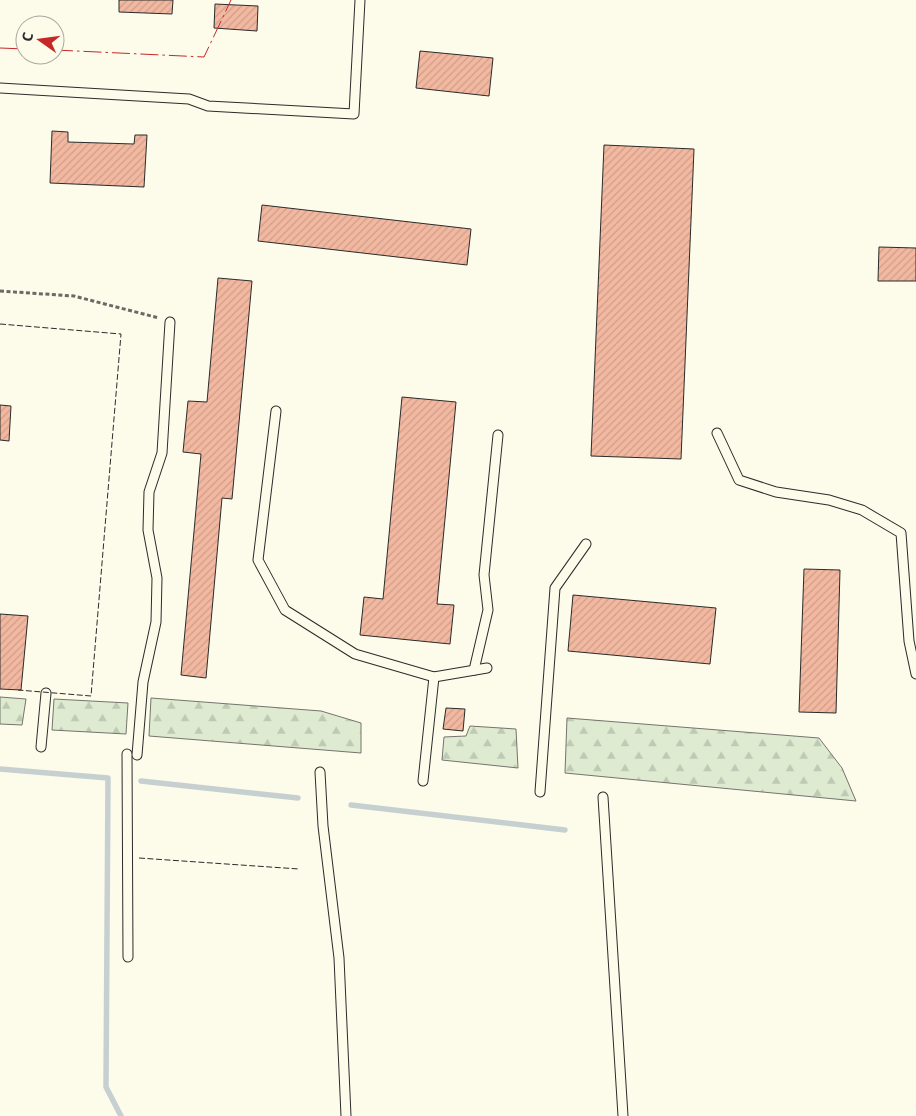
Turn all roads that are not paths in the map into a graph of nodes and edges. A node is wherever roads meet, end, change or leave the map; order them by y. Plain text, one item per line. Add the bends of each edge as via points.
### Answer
1 (360, 0) edge
2 (0, 88) edge
3 (170, 322) road end
4 (276, 411) dead end
5 (717, 433) dead end
6 (498, 435) dead end
7 (586, 544) dead end
8 (487, 668) dead end
9 (474, 670) junction
10 (916, 674) edge
11 (434, 677) junction
12 (46, 693) dead end
13 (41, 747) dead end
14 (320, 772) dead end
15 (423, 781) dead end
16 (540, 792) dead end
17 (603, 797) dead end
18 (128, 957) dead end
19 (346, 1116) edge
20 (623, 1116) edge

1 - 2 lane via 354,114 208,106 189,99
3 - 18 lane via 162,453 149,492 148,530 157,578 156,622 132,755
4 - 11 lane via 258,560 284,610 355,654
5 - 10 lane via 739,480 776,492 829,500 862,510 901,533 909,642
6 - 9 lane via 484,575 488,610
7 - 16 lane via 555,588
8 - 9 lane
9 - 11 lane
11 - 15 lane
12 - 13 lane
14 - 19 lane via 323,826 339,958
17 - 20 lane

